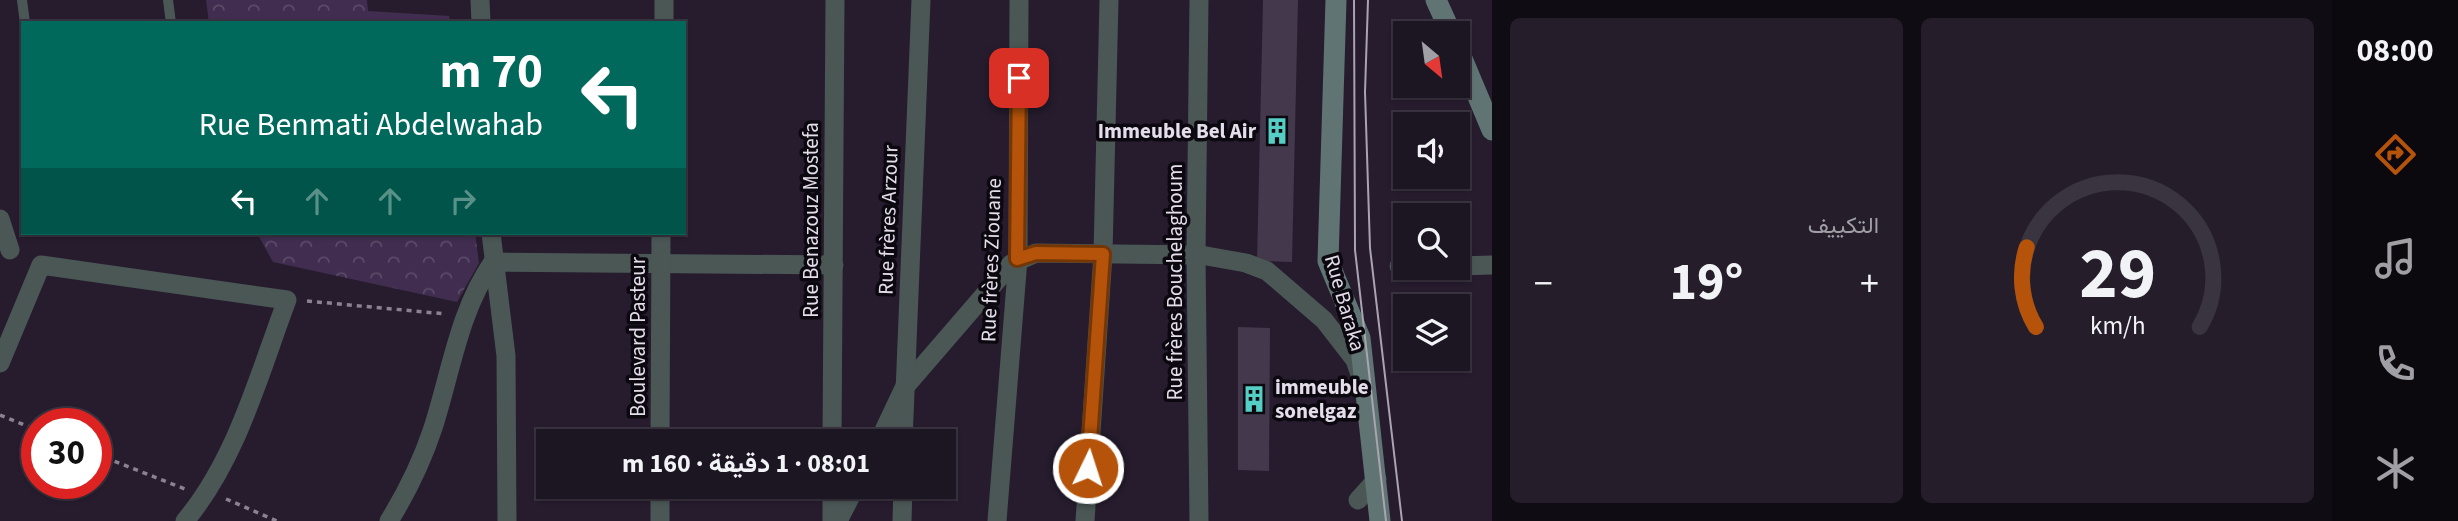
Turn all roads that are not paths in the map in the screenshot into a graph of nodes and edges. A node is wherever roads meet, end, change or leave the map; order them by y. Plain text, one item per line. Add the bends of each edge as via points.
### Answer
1 (22, 0) edge
2 (168, 0) edge
3 (480, 0) edge
4 (664, 0) edge
5 (835, 0) edge
6 (920, 0) edge
7 (1019, 0) edge
8 (1109, 0) edge
9 (1199, 0) edge
10 (1336, 0) edge
11 (1436, 0) edge
12 (25, 21) edge
13 (171, 21) edge
14 (481, 21) edge
15 (664, 21) edge
16 (1446, 21) edge
17 (1470, 78) edge
18 (1492, 130) edge
19 (0, 219) edge
20 (491, 235) edge
21 (662, 235) edge
22 (10, 250) dead end
23 (1103, 254) junction
24 (1196, 255) junction
25 (1017, 259) junction
26 (493, 262) junction
27 (661, 262) junction
28 (834, 265) junction
29 (1492, 265) edge
30 (1470, 266) edge
31 (0, 363) edge
32 (904, 388) junction
33 (1365, 388) junction
34 (660, 429) edge
35 (832, 429) edge
36 (885, 429) edge
37 (903, 429) edge
38 (1377, 480) junction
39 (660, 499) edge
40 (832, 499) edge
41 (849, 499) edge
42 (903, 499) edge
43 (1359, 500) dead end
44 (185, 521) edge
45 (389, 521) edge
46 (507, 521) edge
47 (660, 521) edge
48 (832, 521) edge
49 (838, 521) edge
50 (902, 521) edge
51 (997, 521) edge
52 (1085, 521) edge
53 (1199, 521) edge
54 (1380, 521) edge

1 - 12 lane
2 - 13 lane
3 - 14 street
4 - 15 street
5 - 28 street, Rue Benazouz Mostefa
6 - 32 street, Rue frères Arzour
7 - 25 street, Rue frères Ziouane
8 - 23 street
9 - 24 street, Rue frères Bouchelaghoum
10 - 33 street, Rue Baraka via 1328,261 1360,338
11 - 16 street
17 - 18 street
19 - 22 street
20 - 26 street
21 - 27 street, Boulevard Pasteur
23 - 24 street
23 - 25 street via 1036,253
23 - 52 street
24 - 33 street via 1246,263 1288,286 1324,320 1354,360
24 - 53 street, Rue frères Bouchelaghoum
25 - 32 street
25 - 51 street, Rue frères Ziouane
26 - 27 street
26 - 45 street via 466,316 414,475
26 - 46 street via 506,355
27 - 28 street
27 - 34 street, Boulevard Pasteur
28 - 35 street, Rue Benazouz Mostefa
29 - 30 street
31 - 44 street via 40,265 287,300 232,444 207,494
32 - 36 street
32 - 37 street, Rue frères Arzour
33 - 38 street, Rue Baraka
38 - 43 street
38 - 54 street, Rue Baraka
39 - 47 street
40 - 48 street
41 - 49 street
42 - 50 street

